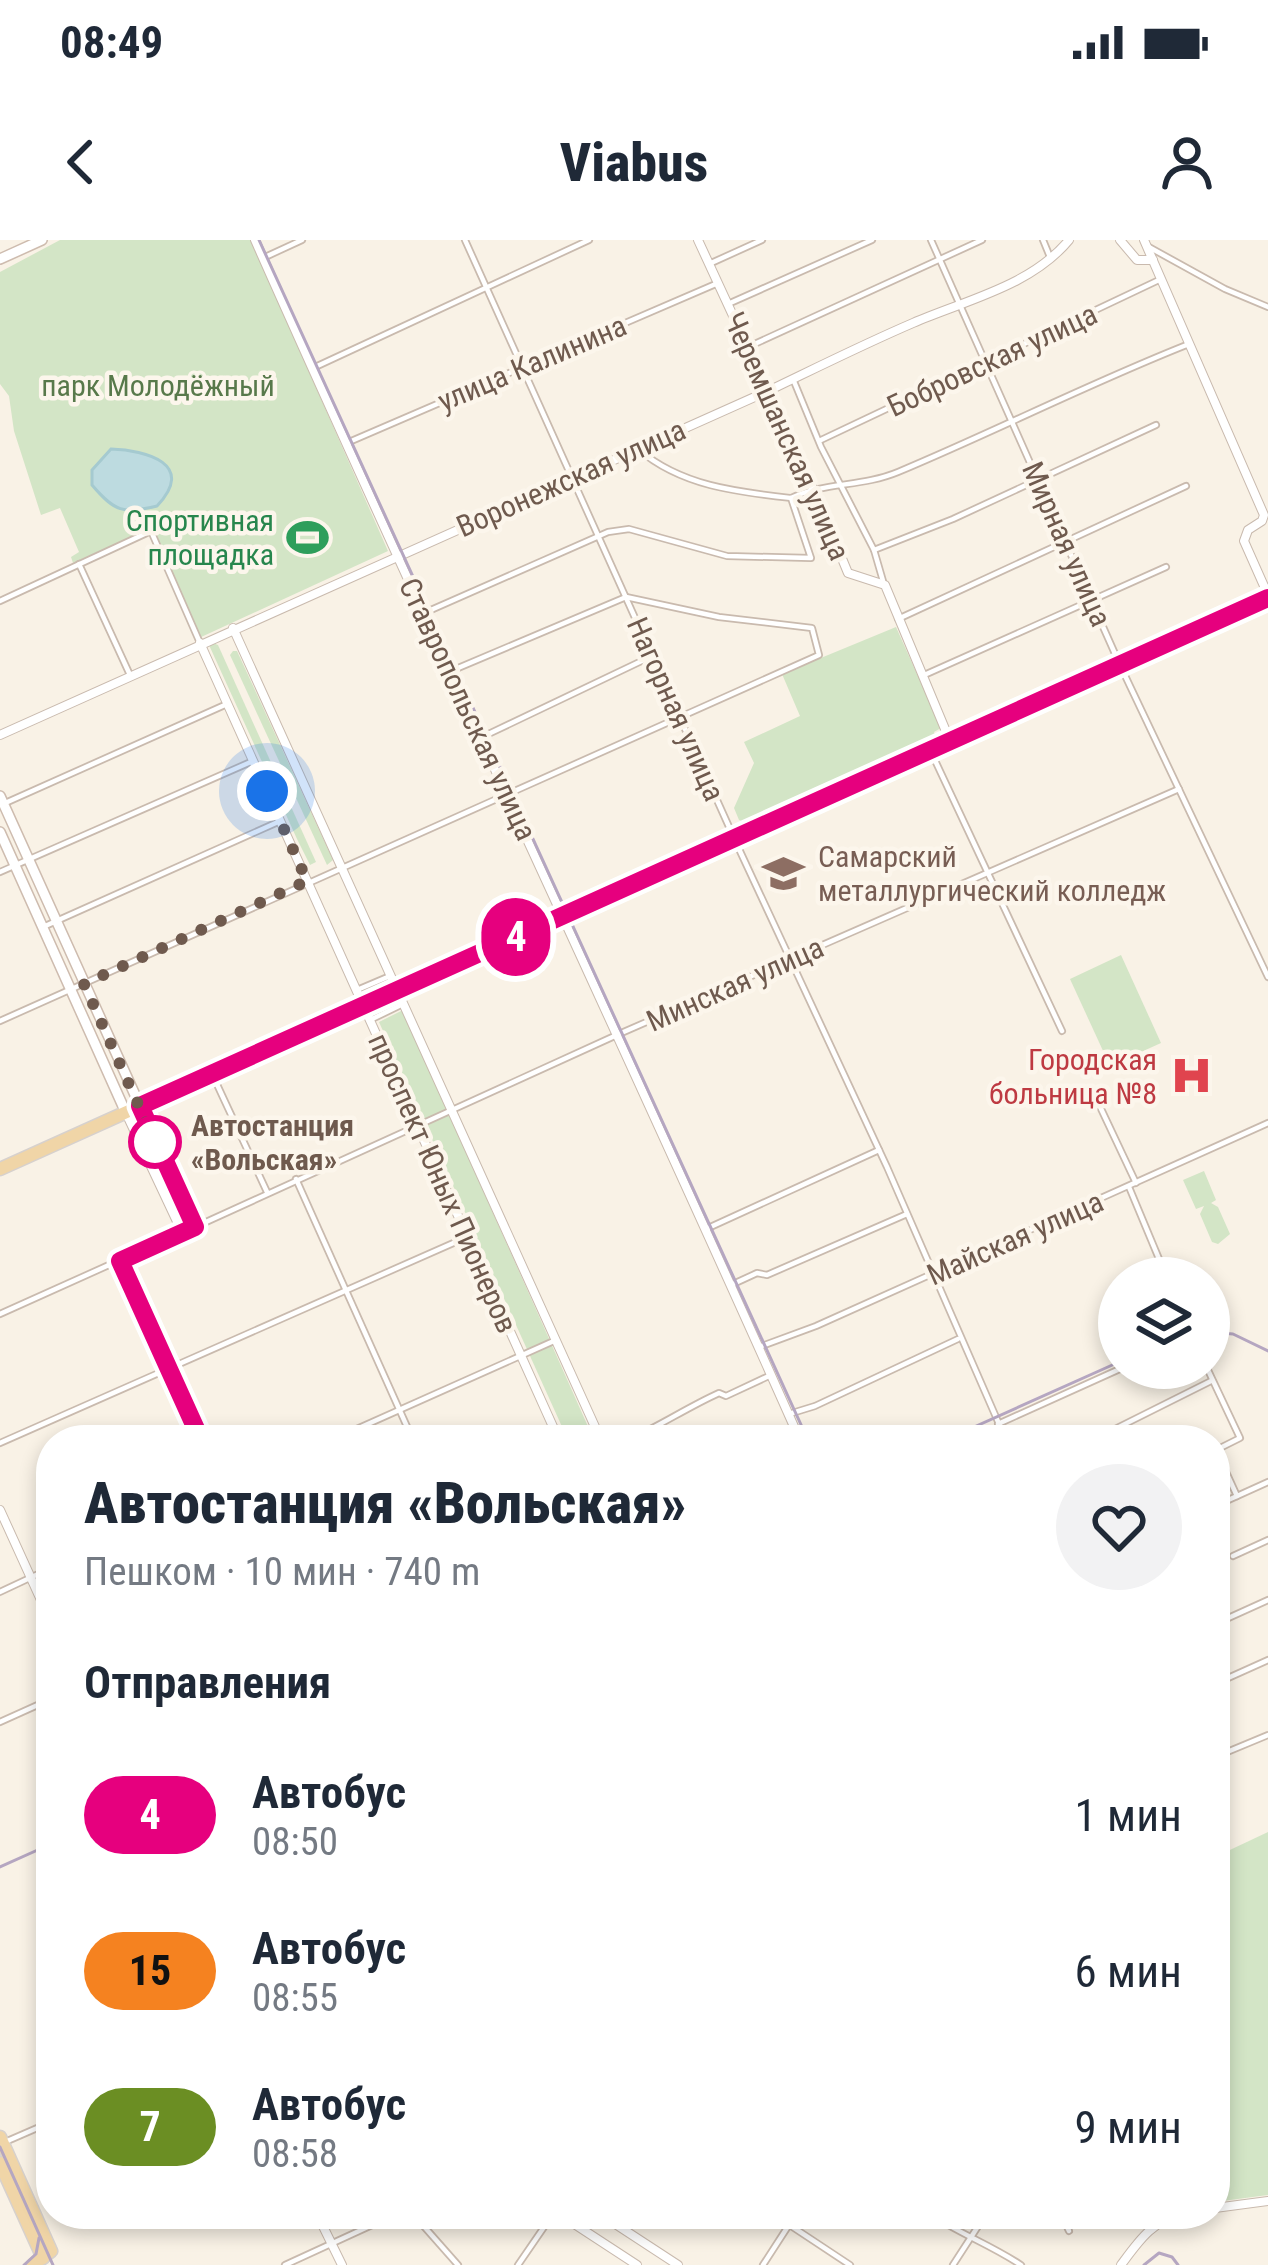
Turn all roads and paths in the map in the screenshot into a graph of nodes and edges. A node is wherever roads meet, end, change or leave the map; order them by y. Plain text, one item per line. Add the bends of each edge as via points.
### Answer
1 (42, 240) edge
2 (255, 240) edge
3 (302, 240) edge
4 (465, 240) edge
5 (589, 240) edge
6 (698, 240) edge
7 (762, 240) edge
8 (872, 240) edge
9 (932, 240) edge
10 (982, 240) edge
11 (1043, 240) edge
12 (1069, 240) edge
13 (1120, 240) edge
14 (1145, 243) edge
15 (19, 245) edge
16 (262, 258) junction
17 (940, 258) junction
18 (0, 259) edge
19 (1051, 259) junction
20 (1153, 260) junction
21 (709, 264) junction
22 (1161, 279) junction
23 (718, 283) junction
24 (487, 288) junction
25 (728, 304) junction
26 (962, 305) junction
27 (1268, 307) edge
28 (1189, 344) junction
29 (748, 347) junction
30 (986, 362) junction
31 (313, 368) junction
32 (523, 368) junction
33 (793, 379) junction
34 (767, 391) junction
35 (1012, 421) junction
36 (1156, 425) dead end
37 (821, 440) junction
38 (346, 443) junction
39 (638, 449) junction
40 (571, 476) junction
41 (1038, 479) junction
42 (1186, 486) dead end
43 (842, 487) junction
44 (814, 491) junction
45 (791, 498) junction
46 (598, 537) junction
47 (1066, 541) junction
48 (874, 550) junction
49 (397, 554) junction
50 (79, 564) junction
51 (1166, 567) dead end
52 (884, 585) junction
53 (626, 597) junction
54 (1268, 597) edge
55 (0, 601) edge
56 (1092, 601) junction
57 (424, 613) junction
58 (898, 619) junction
59 (233, 628) junction
60 (200, 643) junction
61 (652, 656) junction
62 (1120, 665) junction
63 (451, 671) junction
64 (130, 675) junction
65 (922, 676) junction
66 (227, 704) junction
67 (679, 715) junction
68 (0, 735) edge
69 (480, 738) junction
70 (950, 741) junction
71 (931, 750) junction
72 (253, 760) junction
73 (1179, 789) junction
74 (505, 794) junction
75 (2, 800) edge
76 (280, 821) junction
77 (0, 832) edge
78 (734, 839) junction
79 (29, 860) junction
80 (15, 865) junction
81 (341, 867) junction
82 (0, 872) edge
83 (988, 873) junction
84 (307, 881) junction
85 (563, 916) junction
86 (57, 922) junction
87 (43, 927) junction
88 (790, 959) junction
89 (390, 976) junction
90 (1268, 977) edge
91 (84, 984) junction
92 (70, 989) junction
93 (356, 991) junction
94 (400, 997) junction
95 (366, 1013) junction
96 (0, 1021) edge
97 (1063, 1031) dead end
98 (619, 1034) junction
99 (212, 1074) junction
100 (1095, 1096) dead end
101 (133, 1110) junction
102 (451, 1110) junction
103 (1268, 1124) edge
104 (417, 1126) junction
105 (879, 1150) junction
106 (0, 1169) edge
107 (296, 1179) junction
108 (1132, 1185) junction
109 (267, 1192) junction
110 (907, 1214) junction
111 (195, 1227) junction
112 (706, 1229) junction
113 (182, 1232) junction
114 (467, 1237) junction
115 (1159, 1257) edge
116 (120, 1261) junction
117 (933, 1274) junction
118 (731, 1285) junction
119 (345, 1289) junction
120 (0, 1314) edge
121 (960, 1338) junction
122 (556, 1340) junction
123 (759, 1347) junction
124 (521, 1356) junction
125 (168, 1367) junction
126 (771, 1375) junction
127 (1098, 1379) edge
128 (1195, 1389) edge
129 (1217, 1389) edge
130 (400, 1410) junction
131 (789, 1414) junction
132 (998, 1424) joint
133 (40, 1425) edge
134 (194, 1425) edge
135 (366, 1425) edge
136 (406, 1425) edge
137 (552, 1425) edge
138 (594, 1425) edge
139 (657, 1425) edge
140 (794, 1425) edge
141 (1123, 1425) edge
142 (36, 1427) edge
143 (0, 1443) edge
144 (1230, 1443) edge
145 (1230, 1481) edge
146 (1268, 1482) edge
147 (1237, 1496) junction
148 (1230, 1499) edge
149 (0, 1510) edge
150 (1268, 1540) edge
151 (1233, 1556) dead end
152 (36, 1576) edge
153 (31, 1578) junction
154 (36, 1589) edge
155 (0, 1592) edge
156 (1268, 1600) edge
157 (1230, 1617) edge
158 (1268, 1660) edge
159 (1230, 1677) edge
160 (36, 1706) edge
161 (0, 1722) edge
162 (1268, 1735) edge
163 (1230, 1751) edge
164 (36, 2128) edge
165 (1, 2142) edge
166 (0, 2163) edge
167 (1268, 2201) edge
168 (1230, 2207) edge
169 (324, 2229) edge
170 (364, 2229) edge
171 (426, 2229) edge
172 (545, 2229) edge
173 (580, 2229) edge
174 (623, 2229) edge
175 (786, 2229) edge
176 (796, 2229) edge
177 (957, 2229) edge
178 (975, 2229) edge
179 (1151, 2229) edge
180 (970, 2236) junction
181 (331, 2244) junction
182 (46, 2261) edge
183 (285, 2265) edge
184 (342, 2265) edge
185 (458, 2265) edge
186 (518, 2265) edge
187 (638, 2265) edge
188 (678, 2265) edge
189 (763, 2265) edge
190 (850, 2265) edge
191 (952, 2265) edge
192 (1021, 2265) edge
193 (1121, 2265) edge

1 - 15 main road
2 - 16 street, Ставропольская улица
3 - 16 street
4 - 24 street, Нагорная улица
5 - 24 street
6 - 21 street, Черемшанская улица
7 - 21 street
8 - 25 street
9 - 17 street, Мирная улица
10 - 17 street
11 - 19 street
12 - 19 street, Воронежская улица
13 - 20 street via 1137,260
14 - 20 street
14 - 27 street
15 - 18 main road
16 - 31 street, Ставропольская улица
17 - 26 street, Мирная улица
17 - 29 street
19 - 26 street, Воронежская улица
20 - 22 street
21 - 23 street, Черемшанская улица
22 - 28 street
22 - 30 street, Бобровская улица
23 - 25 street, Черемшанская улица
23 - 32 street, улица Калинина
24 - 31 street
24 - 32 street, Нагорная улица
25 - 29 street, Черемшанская улица
26 - 30 street, Мирная улица
26 - 33 street, Воронежская улица
28 - 35 street
28 - 54 street via 1264,515 1244,541
29 - 34 street, Черемшанская улица
30 - 35 street, Мирная улица
30 - 37 street, Бобровская улица
31 - 38 street, Ставропольская улица
32 - 38 street, улица Калинина
32 - 40 street, Нагорная улица
33 - 34 street, Воронежская улица
33 - 37 street
34 - 39 street, Воронежская улица
34 - 44 street, Черемшанская улица
35 - 41 street, Мирная улица
35 - 43 street via 895,474
36 - 41 street
37 - 43 street
38 - 49 street, Ставропольская улица
39 - 40 street, Воронежская улица
39 - 45 street via 707,485
40 - 46 street, Нагорная улица
40 - 49 street, Воронежская улица
41 - 47 street, Мирная улица
41 - 48 street
42 - 47 street
43 - 44 street
43 - 48 street
44 - 45 street
44 - 52 street, Черемшанская улица via 848,573
45 - 46 street via 811,558 727,556 629,529
46 - 53 street, Нагорная улица
46 - 57 street
47 - 56 street, Мирная улица
47 - 58 street
48 - 52 street
49 - 57 street, Ставропольская улица
49 - 59 street, Воронежская улица
50 - 55 street
50 - 60 street, проспект Юных Пионеров via 151,530
50 - 64 street
51 - 56 street
52 - 58 street, Черемшанская улица
53 - 61 street, Нагорная улица
53 - 63 street
53 - 67 street via 812,628 819,656
54 - 62 main road
56 - 62 street, Мирная улица
56 - 65 street
57 - 63 street, Ставропольская улица
58 - 65 street, Черемшанская улица
59 - 60 street, Воронежская улица
59 - 81 street, проспект Юных Пионеров
60 - 64 street, Воронежская улица
60 - 66 street, проспект Юных Пионеров
61 - 67 street, Нагорная улица
61 - 69 street
62 - 70 main road
62 - 73 street, Мирная улица
63 - 69 street, Ставропольская улица
64 - 68 street, Воронежская улица
65 - 70 street, Черемшанская улица
66 - 72 street, проспект Юных Пионеров
66 - 75 street
67 - 74 street
67 - 78 street, Нагорная улица
69 - 74 street, Ставропольская улица
70 - 71 main road
71 - 78 main road
71 - 83 street
72 - 76 street, проспект Юных Пионеров
72 - 79 street
73 - 83 street, Минская улица
73 - 90 street, Мирная улица
74 - 81 street
74 - 85 street, Ставропольская улица
75 - 79 main road
76 - 84 street, проспект Юных Пионеров
76 - 86 street
77 - 80 main road
78 - 85 main road
78 - 88 street, Нагорная улица
79 - 80 street
79 - 86 main road
80 - 82 street
80 - 87 main road
81 - 84 street
81 - 89 street, проспект Юных Пионеров
83 - 88 street, Минская улица
83 - 97 street
84 - 91 street
84 - 93 street, проспект Юных Пионеров
85 - 94 main road
85 - 98 street, Ставропольская улица
86 - 87 street
86 - 91 main road
87 - 92 main road
88 - 98 street, Минская улица
88 - 105 street, Нагорная улица
89 - 93 street
89 - 94 street, проспект Юных Пионеров
91 - 92 street
91 - 101 main road
92 - 96 street
92 - 101 main road
93 - 95 street, проспект Юных Пионеров
94 - 95 main road
94 - 102 street, проспект Юных Пионеров
95 - 99 main road
95 - 104 street, проспект Юных Пионеров
98 - 102 street, Минская улица
98 - 112 street, Ставропольская улица
99 - 101 main road
99 - 109 street
100 - 108 street
101 - 106 main road
101 - 111 street
101 - 113 street
102 - 104 street, Минская улица
102 - 122 street, проспект Юных Пионеров
103 - 108 street, Майская улица
104 - 107 street, Минская улица
104 - 114 street, проспект Юных Пионеров
105 - 110 street, Нагорная улица
105 - 112 street
107 - 109 street, Минская улица
107 - 119 street
108 - 115 street
108 - 117 street, Майская улица
109 - 111 street, Минская улица
110 - 117 street, Нагорная улица
110 - 118 street
111 - 113 street
112 - 118 street, Ставропольская улица
113 - 116 street
114 - 119 street
114 - 124 street, проспект Юных Пионеров
116 - 120 street
116 - 125 street
117 - 121 street, Нагорная улица
117 - 123 street, Майская улица
118 - 123 street, Ставропольская улица
119 - 125 street
119 - 130 street
121 - 131 street
121 - 132 street, Нагорная улица
122 - 124 street
122 - 138 street, проспект Юных Пионеров
123 - 126 street, Ставропольская улица
124 - 130 street
124 - 137 street, проспект Юных Пионеров
125 - 133 street
125 - 134 street
126 - 131 street, Ставропольская улица
126 - 139 street
127 - 132 street
128 - 141 street
129 - 144 street via 1240,1438
130 - 135 street
130 - 136 street
131 - 140 street, Ставропольская улица
142 - 143 street
145 - 147 street
146 - 147 street
147 - 148 street
149 - 153 street
150 - 151 street
152 - 153 street
153 - 154 street
153 - 155 street
156 - 157 street
158 - 159 street
160 - 161 street
162 - 163 street
164 - 165 street
165 - 182 main road
166 - 182 main road
167 - 168 street
169 - 181 street
170 - 181 street
171 - 185 street
172 - 186 street
173 - 187 street
174 - 188 street
175 - 189 street
176 - 190 street
177 - 180 street
178 - 180 street
179 - 193 street
180 - 191 street
180 - 192 street
181 - 183 street
181 - 184 street

